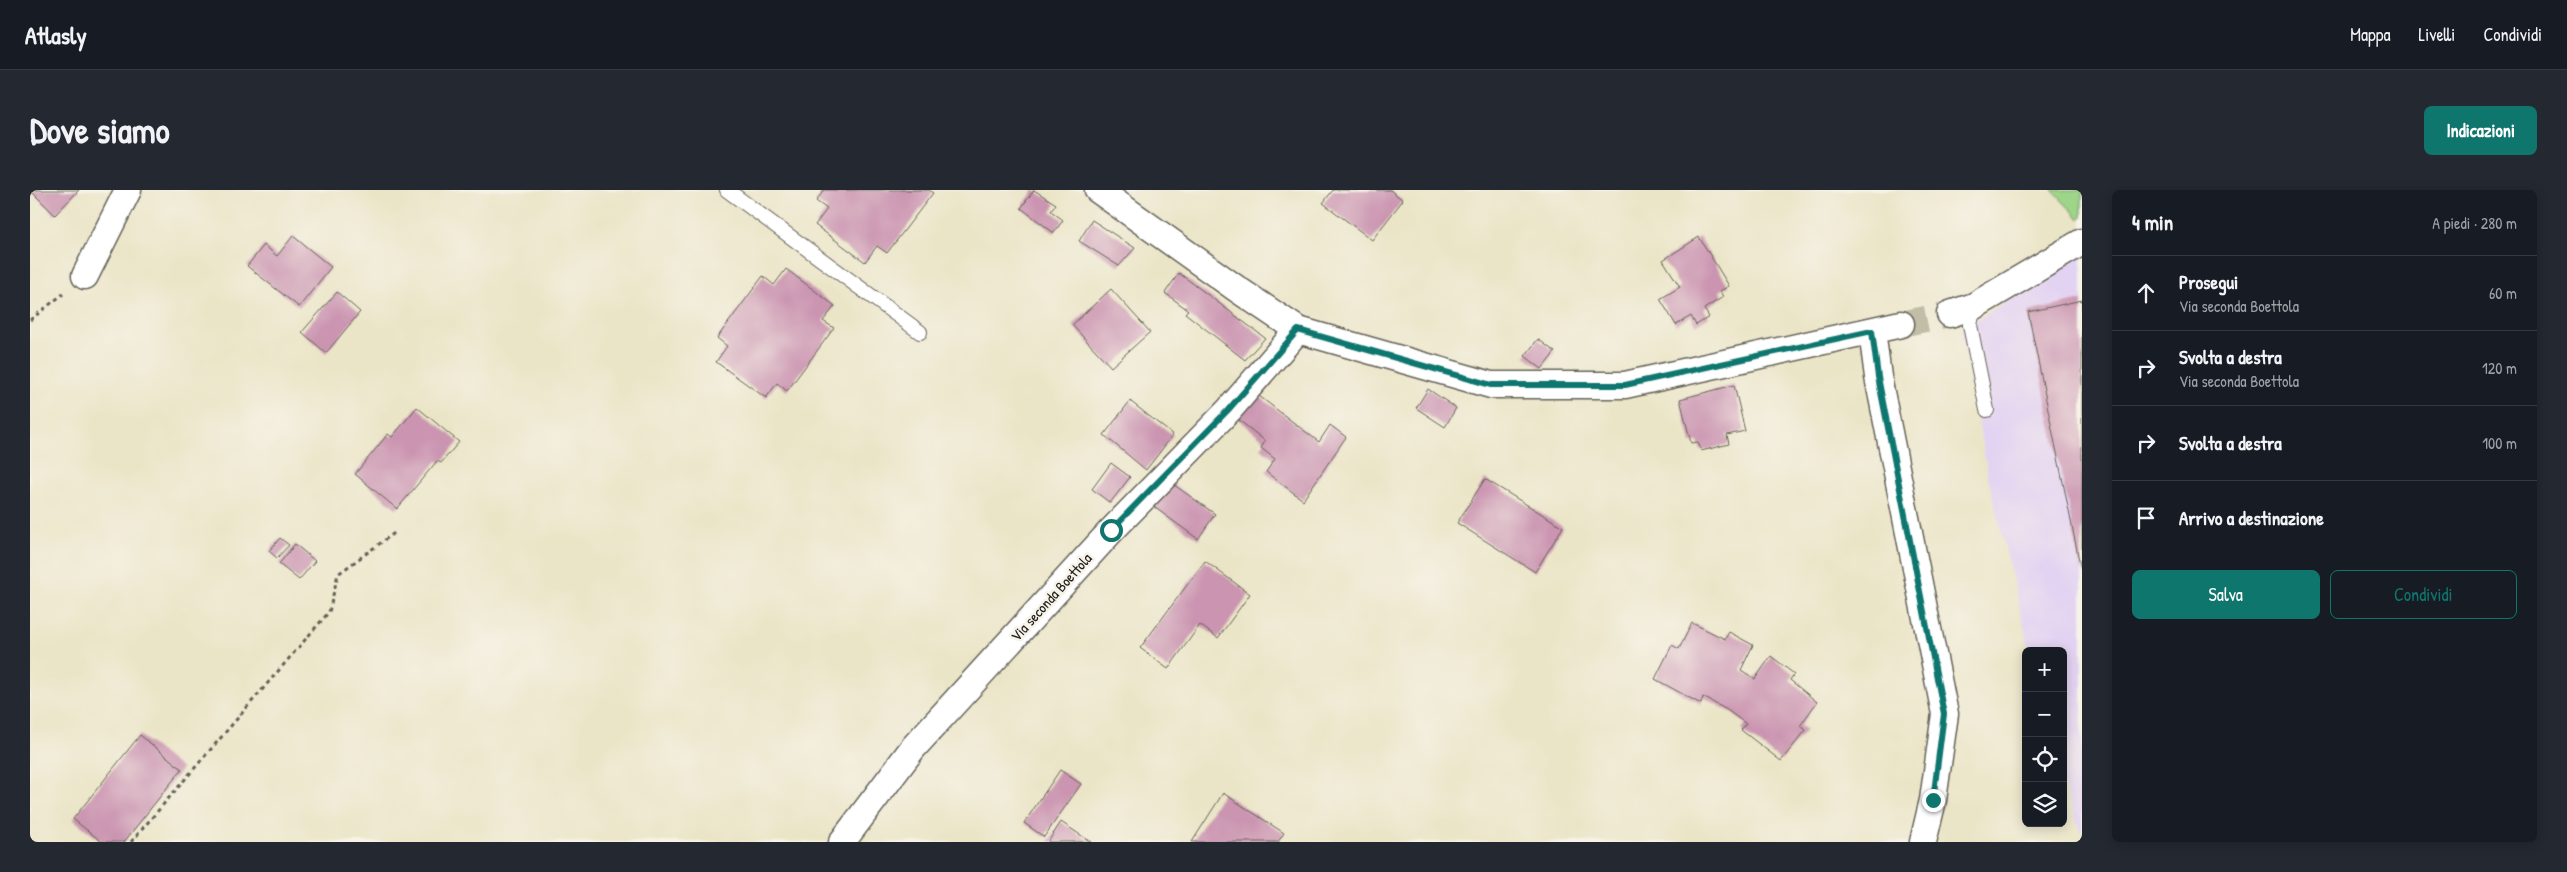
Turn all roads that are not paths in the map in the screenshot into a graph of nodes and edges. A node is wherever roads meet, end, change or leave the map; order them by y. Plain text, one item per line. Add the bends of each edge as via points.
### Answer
1 (128, 190) edge
2 (727, 190) edge
3 (1098, 190) edge
4 (2082, 242) edge
5 (85, 276) road end
6 (1962, 310) joint
7 (1901, 324) tunnel mouth
8 (1298, 330) junction
9 (1872, 331) junction
10 (920, 332) dead end
11 (1987, 410) dead end
12 (842, 842) edge
13 (1923, 842) edge

1 - 5 street
2 - 10 lane
3 - 8 street
4 - 6 street
6 - 11 lane via 1970,325
7 - 9 street
8 - 9 street via 1491,385 1625,385
8 - 12 street, Via seconda Boettola via 1228,410 1111,530 913,748
9 - 13 street via 1878,377 1944,714 1933,800

